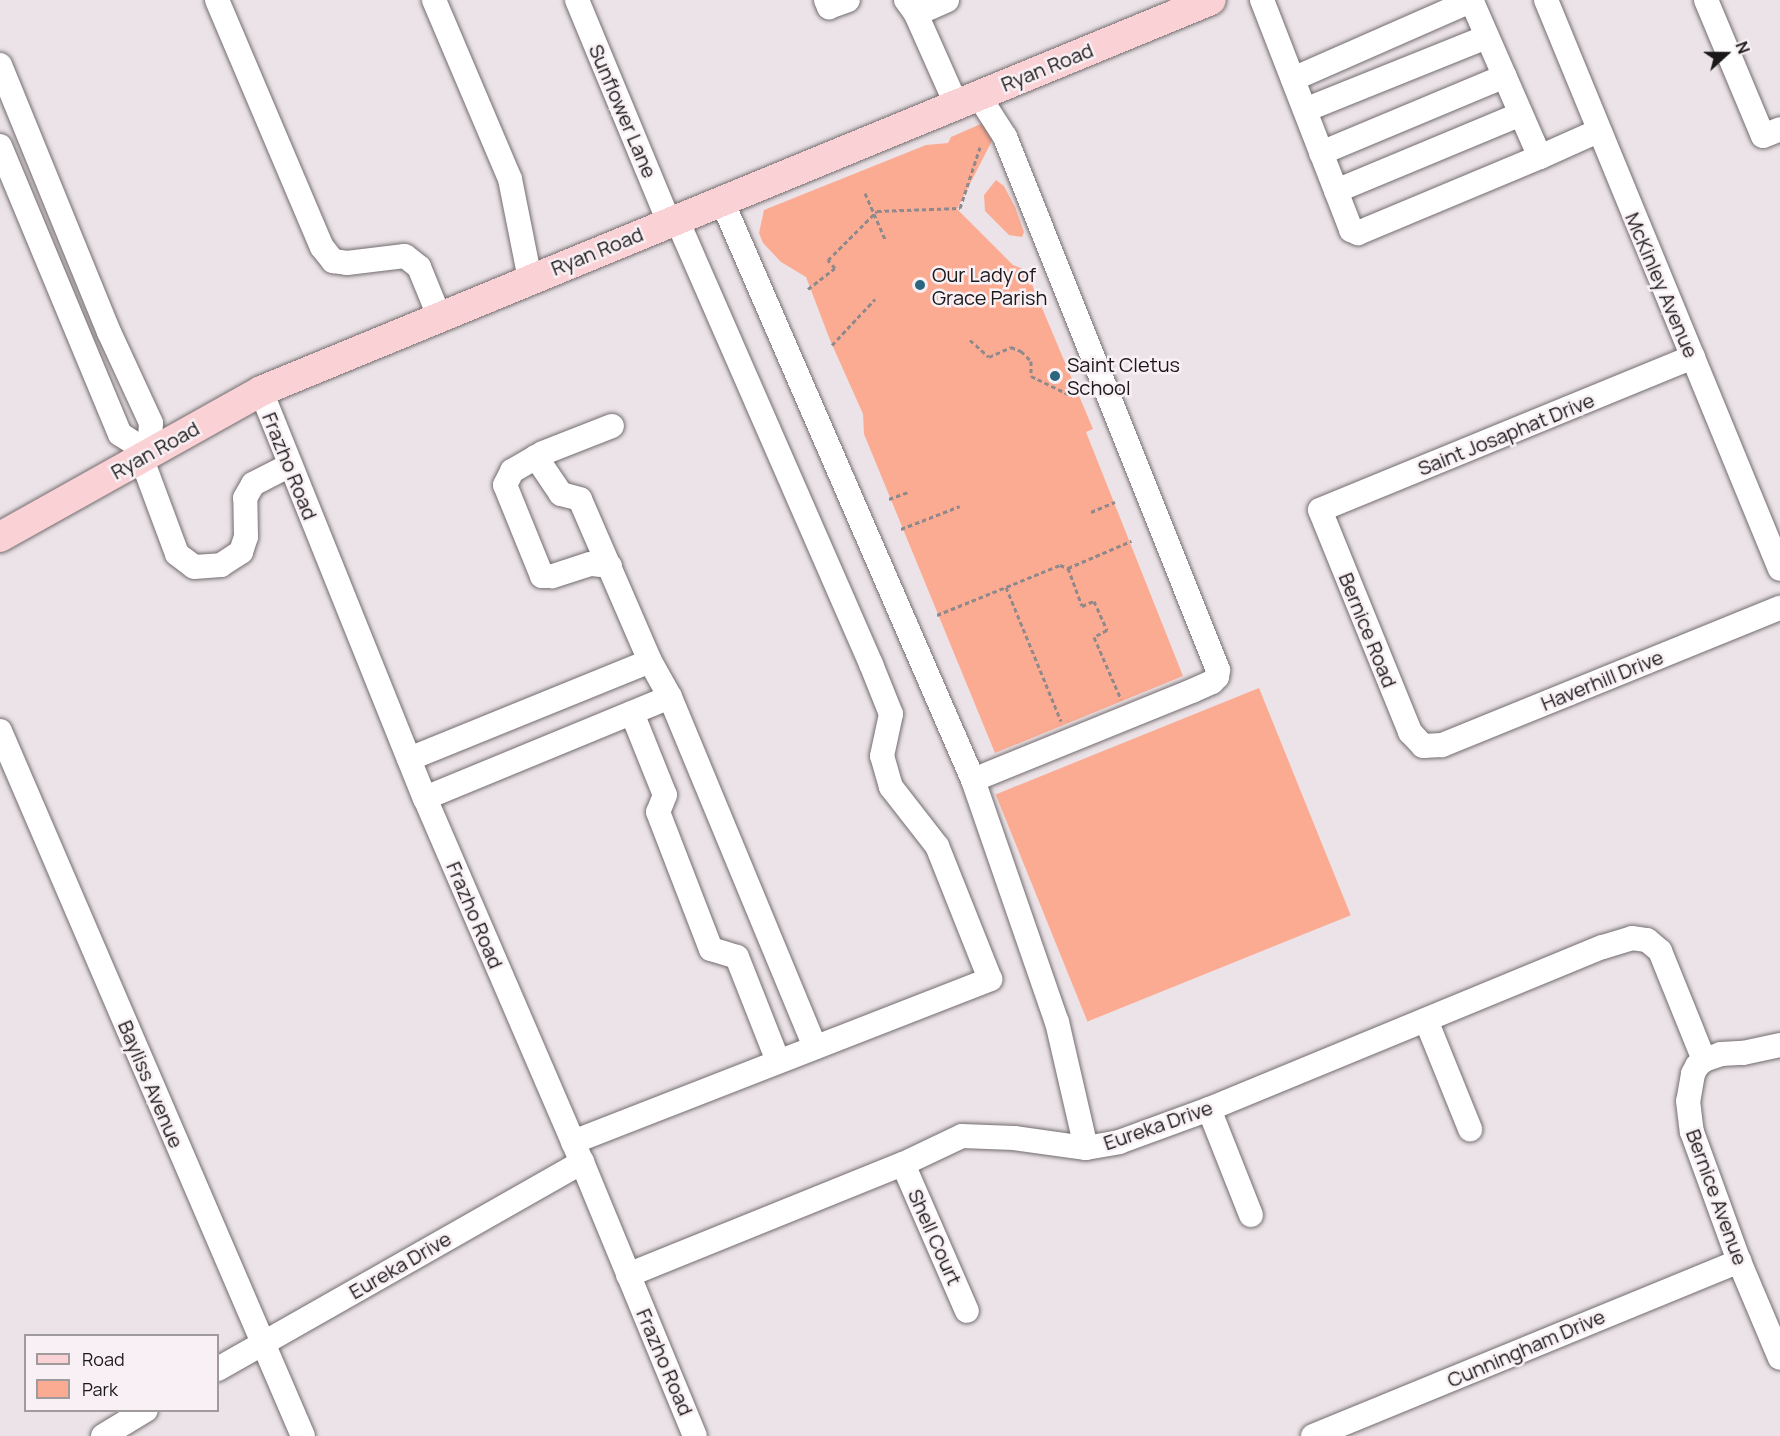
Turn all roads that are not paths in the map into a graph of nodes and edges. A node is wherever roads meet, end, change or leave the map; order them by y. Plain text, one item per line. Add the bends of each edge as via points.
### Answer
1 (217, 0) edge
2 (434, 0) edge
3 (577, 0) edge
4 (826, 0) edge
5 (848, 0) edge
6 (947, 0) edge
7 (1262, 0) edge
8 (1546, 0) edge
9 (1706, 0) edge
10 (1204, 1) edge
11 (911, 7) edge
12 (1487, 37) junction
13 (0, 65) edge
14 (1504, 76) junction
15 (1293, 79) junction
16 (967, 100) junction
17 (1305, 110) junction
18 (1521, 114) junction
19 (1780, 129) edge
20 (1598, 132) junction
21 (0, 146) edge
22 (1321, 153) junction
23 (1540, 157) junction
24 (1336, 191) junction
25 (722, 201) junction
26 (673, 220) junction
27 (530, 279) junction
28 (439, 316) junction
29 (1693, 357) junction
30 (261, 391) junction
31 (612, 426) dead end
32 (145, 455) junction
33 (536, 457) junction
34 (290, 465) junction
35 (1320, 510) joint
36 (0, 537) edge
37 (610, 566) junction
38 (1780, 569) edge
39 (1780, 608) edge
40 (650, 661) junction
41 (670, 697) junction
42 (632, 713) junction
43 (0, 731) edge
44 (1423, 746) joint
45 (409, 759) junction
46 (973, 780) junction
47 (425, 798) junction
48 (1426, 1020) junction
49 (1780, 1046) edge
50 (815, 1047) junction
51 (1704, 1060) junction
52 (778, 1061) junction
53 (1209, 1109) junction
54 (1470, 1129) dead end
55 (1086, 1148) junction
56 (578, 1152) junction
57 (903, 1164) junction
58 (1251, 1215) dead end
59 (1739, 1261) junction
60 (628, 1275) junction
61 (967, 1311) dead end
62 (263, 1343) junction
63 (1780, 1358) edge
64 (219, 1368) edge
65 (143, 1412) edge
66 (103, 1436) edge
67 (303, 1436) edge
68 (695, 1436) edge
69 (1313, 1436) edge

1 - 28 street via 322,248 333,261 347,263 405,256 419,267
2 - 27 street via 510,179
3 - 26 street, Sunflower Lane
4 - 5 street via 829,7
6 - 11 street
7 - 15 street
8 - 20 street, McKinley Avenue
9 - 19 street via 1763,136
10 - 16 main road, Ryan Road
11 - 16 street
12 - 14 street
12 - 15 street via 1473,4 1464,4
12 - 17 street
13 - 32 street via 108,332 151,423
14 - 18 street
14 - 22 street
15 - 17 street
16 - 25 main road, Ryan Road
16 - 46 street via 1005,137 1218,670 1217,677 1202,687
17 - 22 street
18 - 23 street
18 - 24 street
20 - 23 street
20 - 29 street, McKinley Avenue
21 - 32 street via 120,434
22 - 24 street
23 - 24 street via 1358,233 1351,231
25 - 26 main road, Ryan Road
25 - 46 street
26 - 27 main road, Ryan Road
26 - 50 street, Sunflower Lane via 891,714 882,756 891,787 937,846 990,979
27 - 28 main road, Ryan Road
28 - 30 main road, Ryan Road
29 - 35 street, Saint Josaphat Drive
29 - 38 street, McKinley Avenue
30 - 32 main road, Ryan Road
30 - 34 street, Frazho Road
31 - 33 street
32 - 34 street via 177,554 195,567 221,565 241,552 246,537 245,498 253,484
32 - 36 main road, Ryan Road
33 - 37 street via 561,495 580,499
33 - 37 street via 512,471 505,485 542,576 591,564
34 - 45 street, Frazho Road
35 - 44 street, Bernice Road via 1410,732
37 - 40 street
39 - 44 street, Haverhill Drive via 1442,745
40 - 41 street
40 - 45 street
41 - 42 street
41 - 50 street
42 - 47 street
42 - 52 street via 665,795 658,812 711,949 737,957
43 - 62 street, Bayliss Avenue
45 - 47 street, Frazho Road
46 - 55 street via 1057,1022
47 - 56 street, Frazho Road
48 - 51 street, Eureka Drive via 1603,947 1632,938 1647,940 1660,951 1668,966
48 - 53 street, Eureka Drive
48 - 54 street
49 - 51 street via 1720,1054
50 - 52 street, Eureka Drive
51 - 59 street, Bernice Avenue via 1693,1074 1688,1101 1692,1132
52 - 56 street, Eureka Drive
53 - 55 street, Eureka Drive via 1119,1142
53 - 58 street
55 - 57 street, Eureka Drive via 1014,1138 962,1136
56 - 60 street, Frazho Road
56 - 62 street, Eureka Drive
57 - 60 street, Eureka Drive
57 - 61 street, Shell Court
59 - 63 street, Bernice Avenue
59 - 69 street, Cunningham Drive
60 - 68 street, Frazho Road
62 - 64 street, Eureka Drive
62 - 67 street, Bayliss Avenue
65 - 66 street

